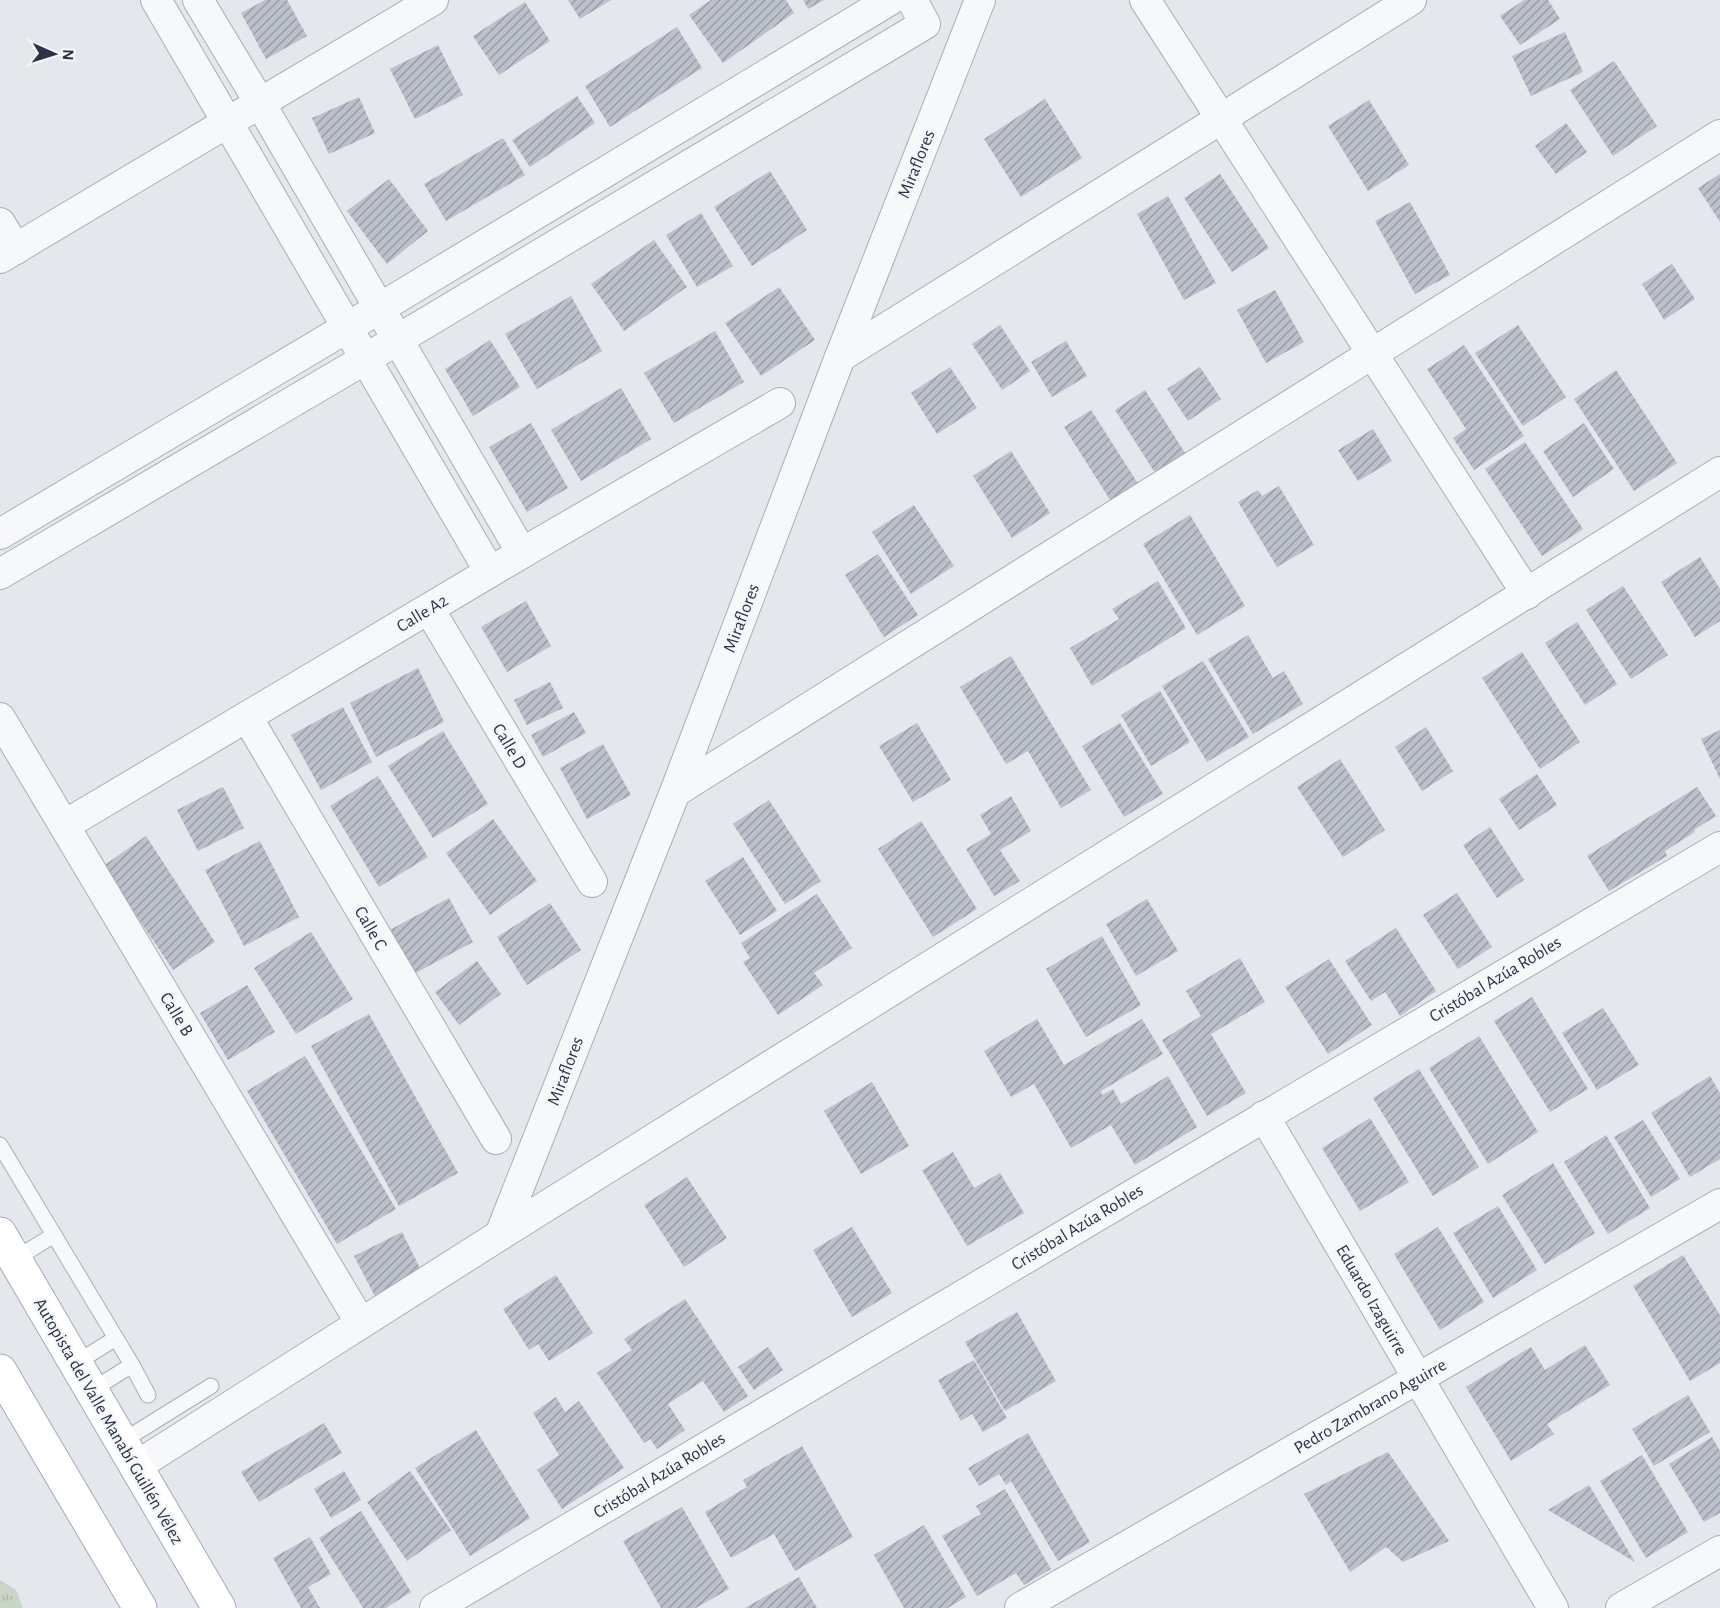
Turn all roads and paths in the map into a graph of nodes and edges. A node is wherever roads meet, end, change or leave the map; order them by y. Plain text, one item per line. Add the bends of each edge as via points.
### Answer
1 (156, 0) edge
2 (198, 0) edge
3 (433, 0) edge
4 (890, 0) edge
5 (912, 0) edge
6 (980, 0) edge
7 (1145, 0) edge
8 (1411, 0) edge
9 (260, 103) junction
10 (1223, 119) junction
11 (229, 123) junction
12 (1720, 135) edge
13 (0, 223) edge
14 (8, 254) edge
15 (380, 308) junction
16 (349, 327) junction
17 (398, 339) junction
18 (1372, 353) junction
19 (840, 357) junction
20 (367, 358) junction
21 (780, 403) dead end
22 (1720, 472) edge
23 (0, 534) edge
24 (522, 553) junction
25 (490, 572) junction
26 (0, 574) edge
27 (1527, 594) junction
28 (429, 609) junction
29 (247, 717) junction
30 (0, 718) edge
31 (675, 792) junction
32 (65, 825) junction
33 (1720, 847) edge
34 (592, 882) dead end
35 (1264, 1116) junction
36 (496, 1139) dead end
37 (0, 1145) edge
38 (5, 1165) edge
39 (1720, 1204) edge
40 (54, 1235) junction
41 (500, 1235) junction
42 (8, 1246) edge
43 (353, 1310) dead end
44 (116, 1338) junction
45 (132, 1365) junction
46 (0, 1371) edge
47 (84, 1377) junction
48 (1417, 1378) junction
49 (212, 1386) dead end
50 (148, 1395) dead end
51 (128, 1454) junction
52 (1720, 1551) edge
53 (140, 1608) edge
54 (219, 1608) edge
55 (435, 1608) edge
56 (1020, 1608) edge
57 (1553, 1608) edge
58 (1621, 1608) edge

1 - 11 street
2 - 9 street
3 - 9 street
4 - 15 street
5 - 17 street via 925,24
6 - 19 street, Miraflores
7 - 10 street
8 - 10 street
9 - 11 street
9 - 15 street
10 - 18 street
10 - 19 street
11 - 14 street
11 - 16 street
12 - 18 street
13 - 14 street
15 - 16 street
15 - 17 street
16 - 20 street
16 - 23 street
17 - 20 street
17 - 24 street
18 - 27 street
18 - 31 street
19 - 31 street, Miraflores
20 - 25 street
20 - 26 street
21 - 24 street, Calle A2
22 - 27 street
24 - 25 street, Calle A2
25 - 28 street, Calle A2
27 - 41 street
28 - 29 street, Calle A2
28 - 34 street, Calle D
29 - 32 street, Calle A2
29 - 36 street, Calle C
30 - 32 street, Calle B
31 - 41 street, Miraflores
32 - 43 street, Calle B
33 - 35 street, Cristóbal Azúa Robles
35 - 48 street, Eduardo Izaguirre
35 - 55 street, Cristóbal Azúa Robles
37 - 38 lane
38 - 40 lane
39 - 48 street, Pedro Zambrano Aguirre
40 - 42 lane
40 - 44 lane
41 - 51 street
42 - 47 main road, Autopista del Valle Manabí Guillén Vélez
44 - 45 lane
44 - 47 lane
45 - 47 lane
45 - 50 lane
46 - 53 main road
47 - 51 main road, Autopista del Valle Manabí Guillén Vélez
48 - 56 street, Pedro Zambrano Aguirre
48 - 57 street, Eduardo Izaguirre
49 - 51 lane
51 - 54 main road, Autopista del Valle Manabí Guillén Vélez
52 - 58 street

